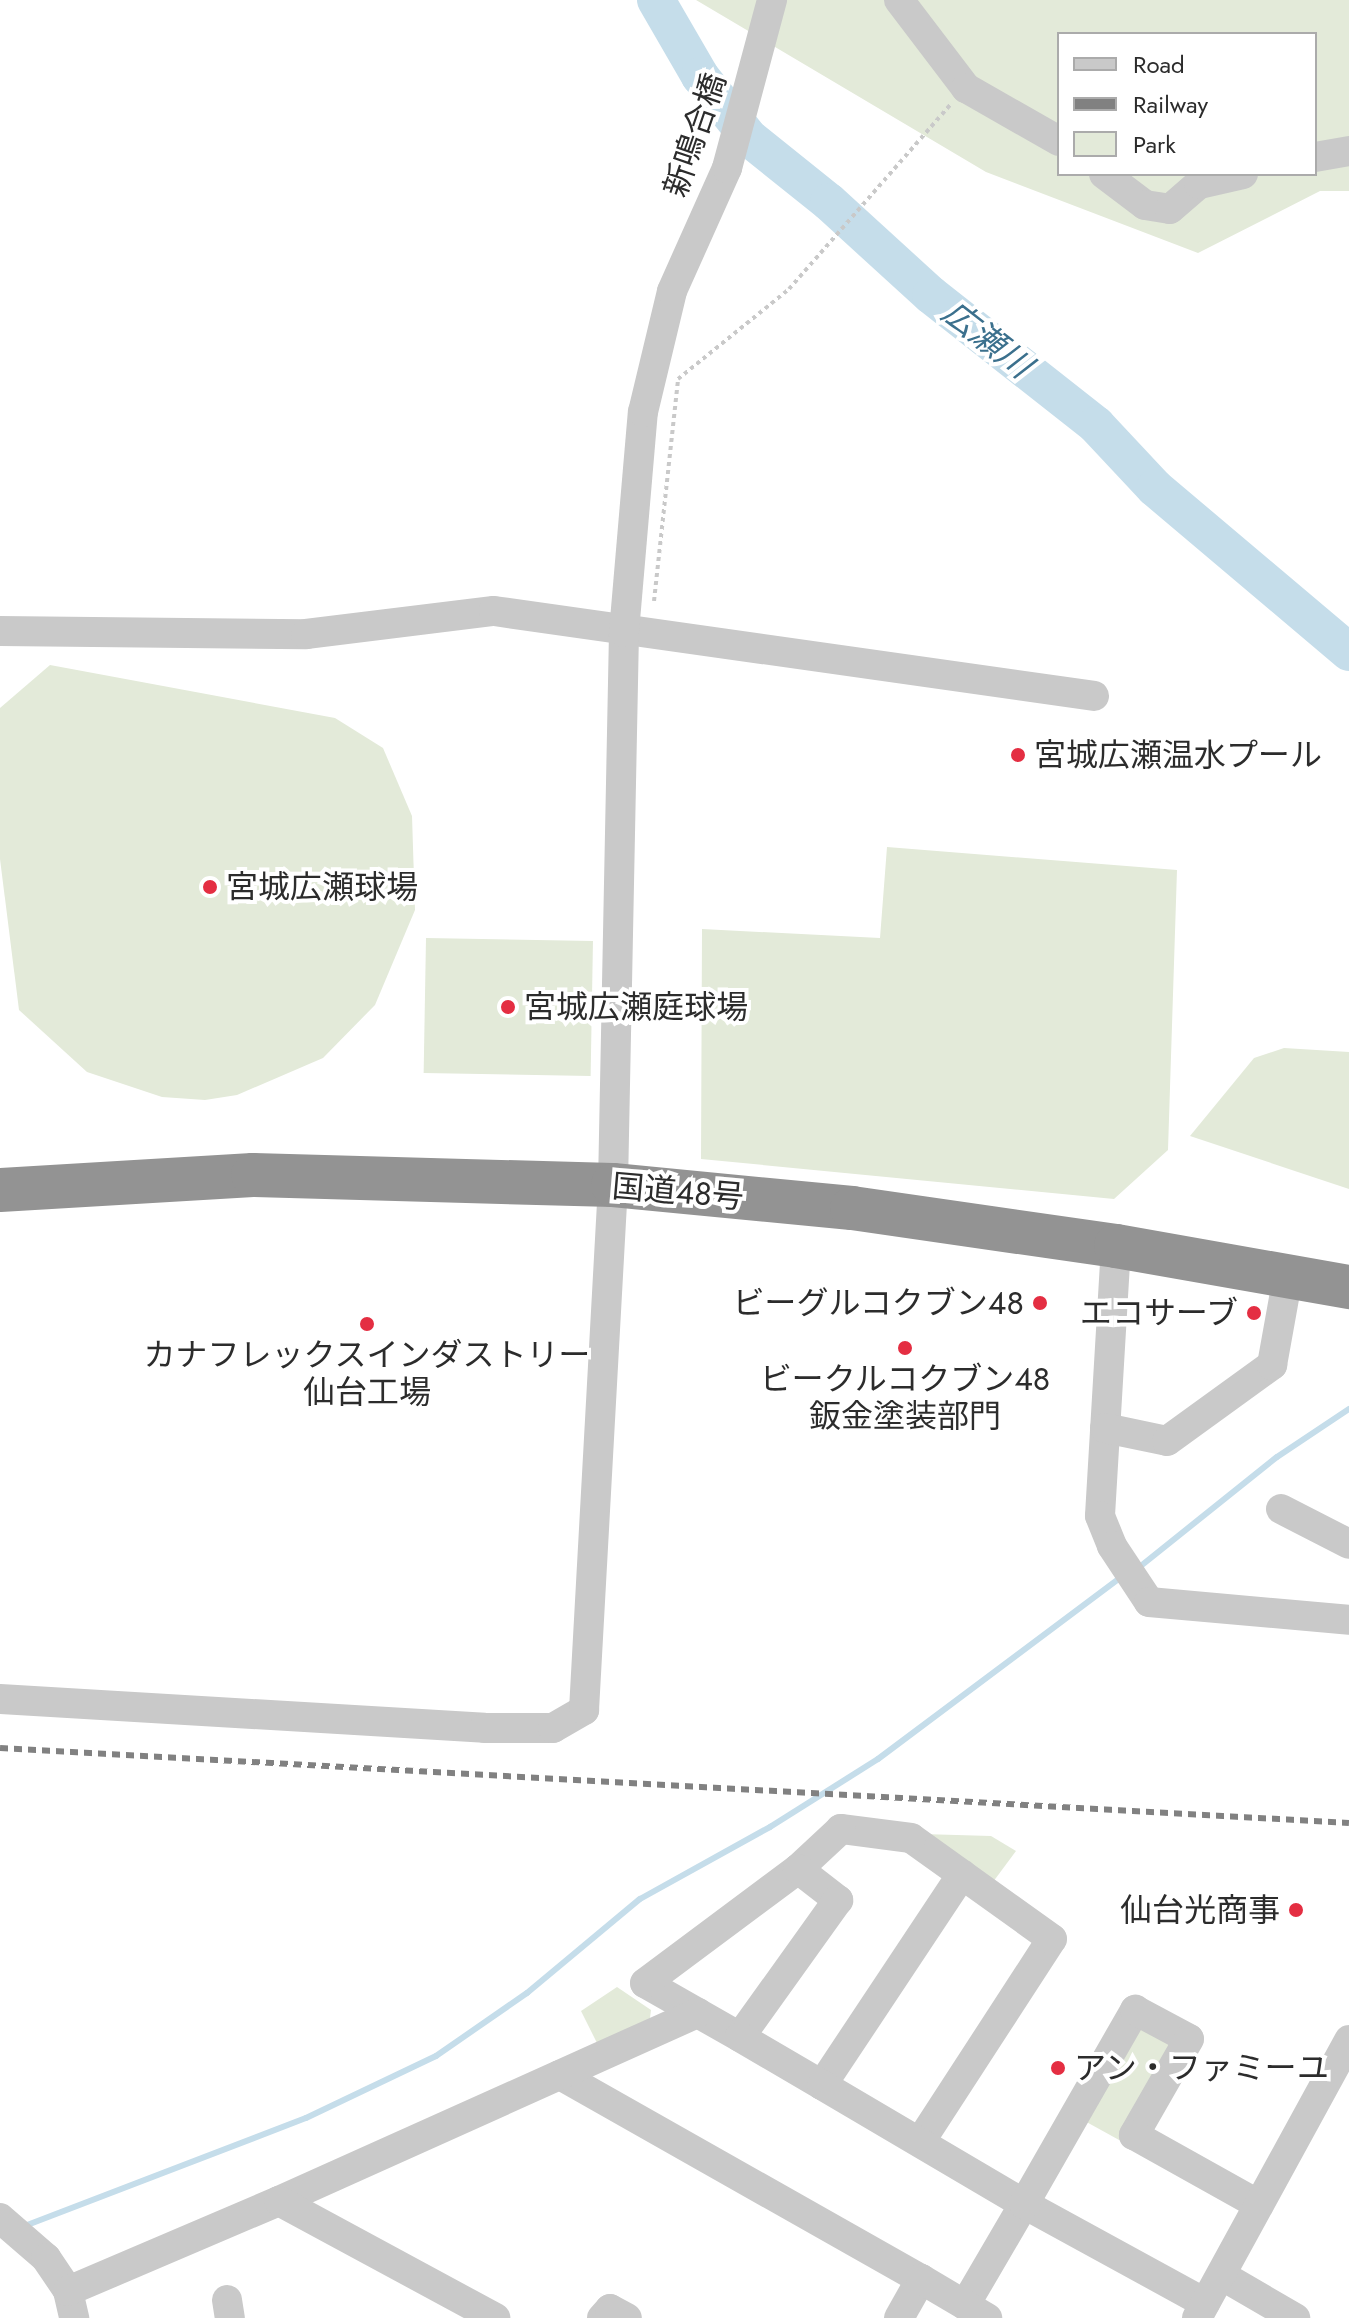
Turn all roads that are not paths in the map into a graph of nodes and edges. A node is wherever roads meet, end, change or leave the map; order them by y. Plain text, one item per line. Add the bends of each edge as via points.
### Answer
1 (772, 0) edge
2 (899, 0) edge
3 (1057, 140) edge
4 (1349, 151) edge
5 (1317, 157) edge
6 (1107, 176) edge
7 (1234, 176) edge
8 (0, 631) edge
9 (637, 635) junction
10 (1094, 696) dead end
11 (613, 1185) junction
12 (0, 1190) edge
13 (1116, 1246) junction
14 (1288, 1276) junction
15 (1349, 1287) edge
16 (1105, 1428) junction
17 (1281, 1509) dead end
18 (1349, 1544) edge
19 (1349, 1620) edge
20 (0, 1699) edge
21 (798, 1869) junction
22 (962, 1874) junction
23 (698, 2013) junction
24 (740, 2037) junction
25 (1349, 2040) edge
26 (560, 2075) junction
27 (822, 2085) junction
28 (920, 2142) junction
29 (279, 2201) junction
30 (1024, 2204) junction
31 (1259, 2205) junction
32 (0, 2218) edge
33 (1221, 2275) junction
34 (921, 2279) junction
35 (71, 2304) edge
36 (976, 2311) edge
37 (1201, 2311) edge
38 (495, 2318) edge
39 (602, 2318) edge
40 (627, 2318) edge
41 (899, 2318) edge
42 (1295, 2318) edge

1 - 9 street, 新鳴合橋 via 727,168 672,291 643,412
2 - 3 street via 966,88
4 - 5 street
6 - 7 street via 1145,205 1170,209 1199,184
8 - 9 street via 306,634 494,611
9 - 10 street
9 - 11 street, 新鳴合橋
11 - 12 highway, 国道48号 via 267,1175
11 - 13 highway, 国道48号 via 852,1208
11 - 20 street, 新鳴合橋 via 584,1710 553,1728 484,1728
13 - 14 highway, 国道48号
13 - 16 street
14 - 15 highway, 国道48号
14 - 16 street via 1272,1365 1167,1441
16 - 19 street via 1100,1516 1112,1546 1149,1602
17 - 18 street
21 - 22 street via 841,1829 911,1838
21 - 23 street via 645,1983
21 - 24 street via 838,1900
22 - 27 street
22 - 28 street via 1052,1939
23 - 24 street
23 - 26 street
24 - 27 street
25 - 31 street
26 - 29 street
26 - 34 street
27 - 28 street
28 - 30 street
29 - 35 street
29 - 38 street
30 - 31 street via 1135,2010 1189,2039 1134,2135
30 - 36 street
30 - 37 street
31 - 33 street
32 - 35 street via 27,2238
33 - 37 street
33 - 42 street
34 - 36 street
34 - 41 street
39 - 40 street via 610,2309

